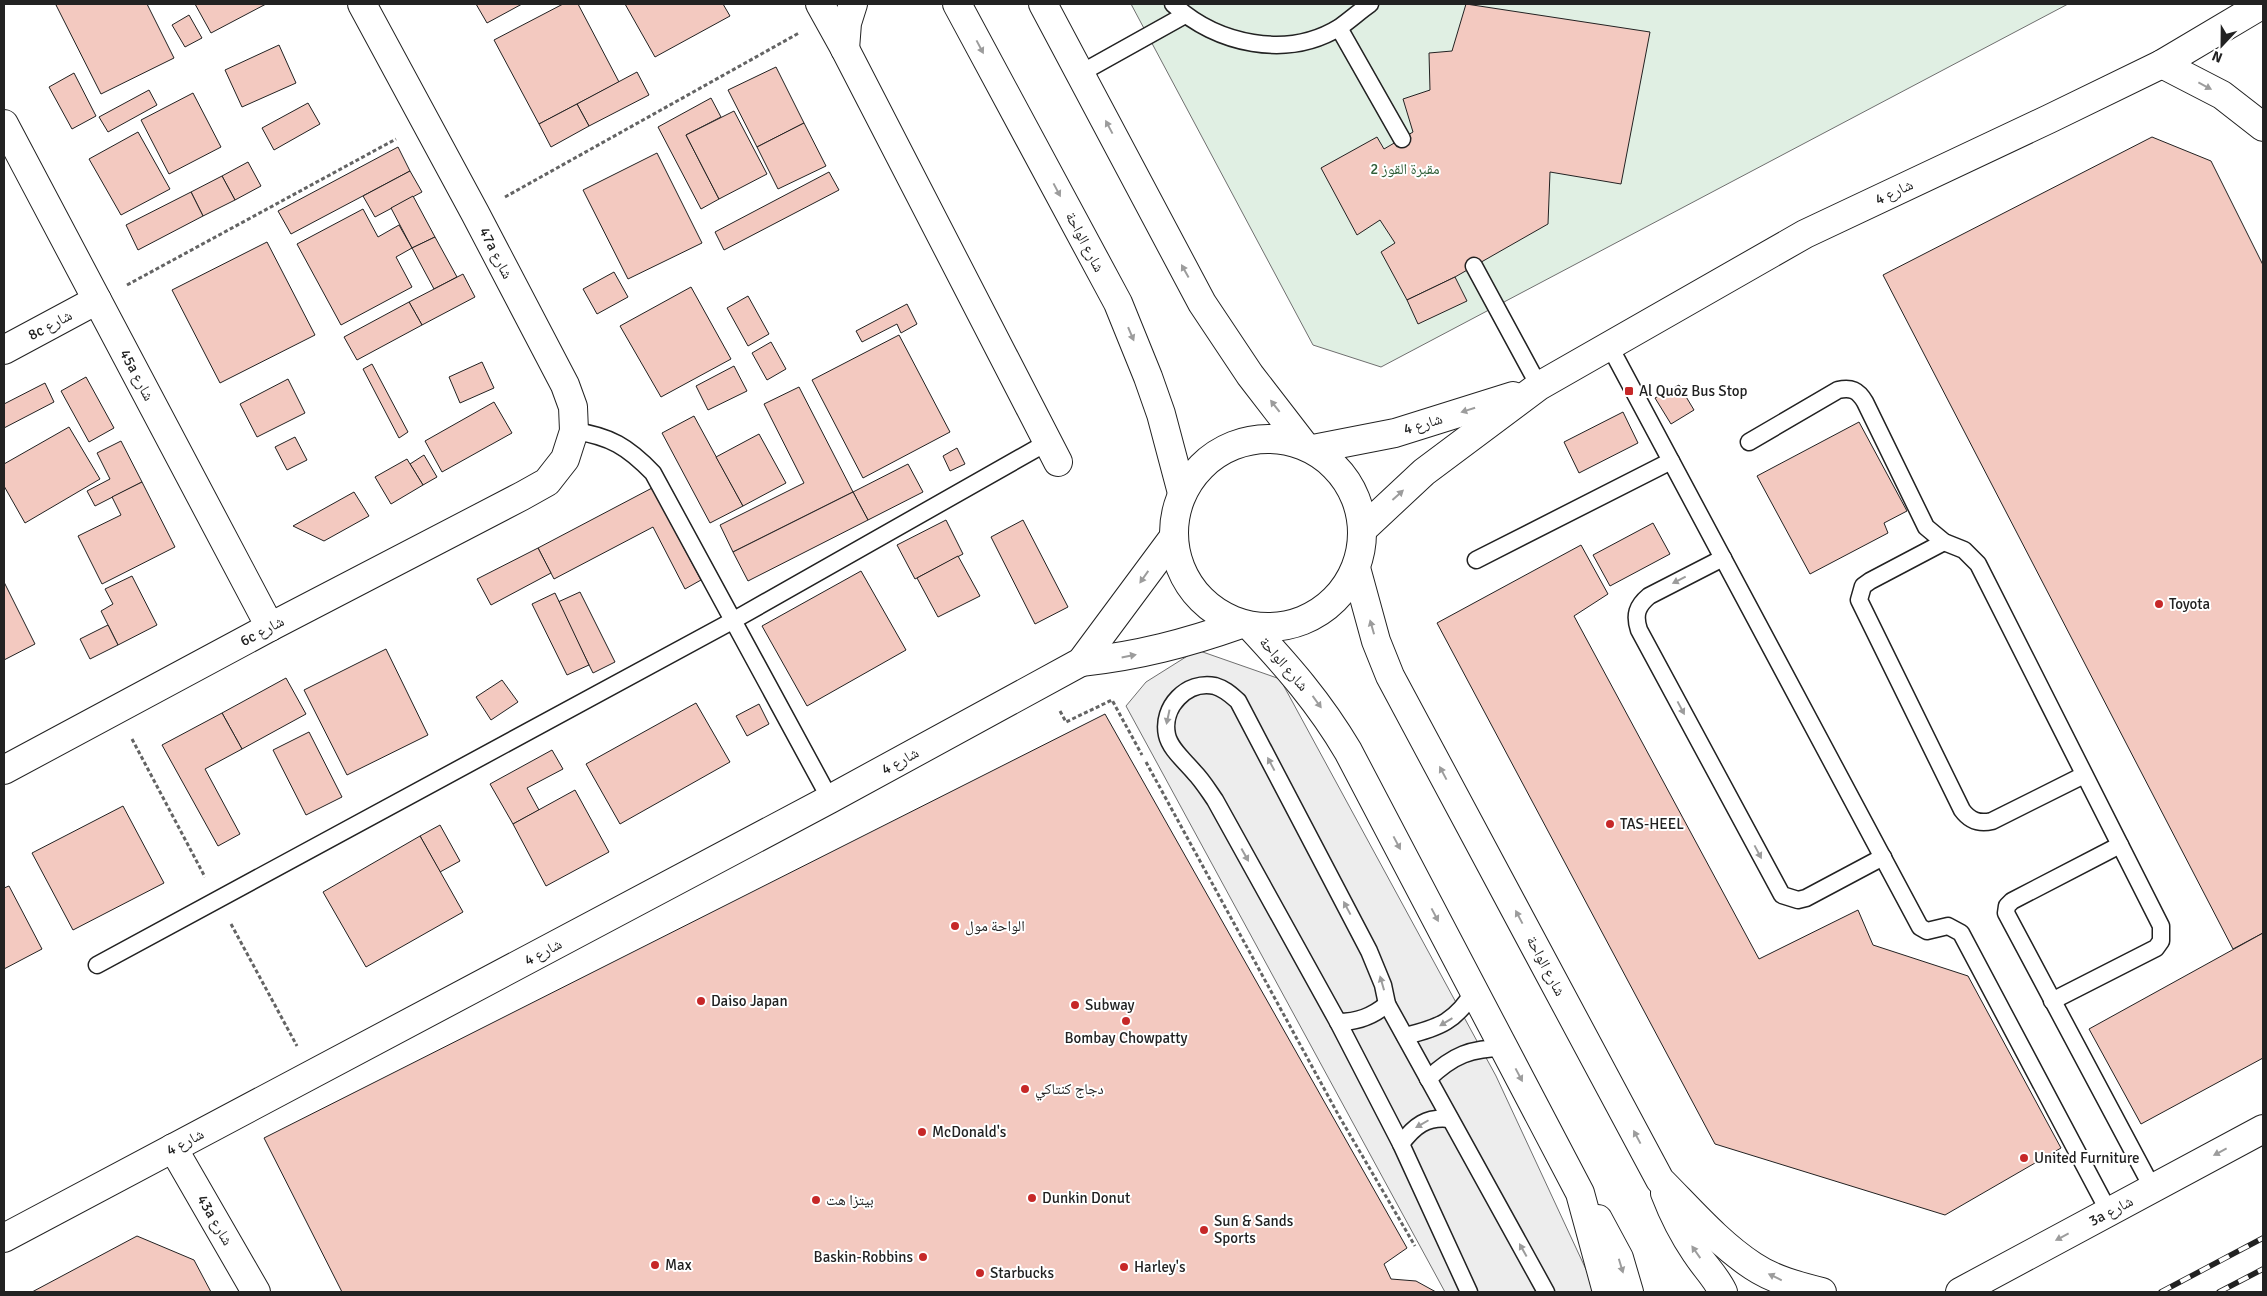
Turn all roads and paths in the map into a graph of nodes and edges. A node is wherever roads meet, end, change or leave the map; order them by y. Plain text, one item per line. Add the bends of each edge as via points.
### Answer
1 (362, 4) edge
2 (853, 4) edge
3 (957, 4) edge
4 (1043, 4) edge
5 (1173, 4) edge
6 (1370, 4) edge
7 (2263, 4) edge
8 (824, 11) edge
9 (1185, 15) junction
10 (1339, 28) junction
11 (846, 49) junction
12 (2162, 64) junction
13 (1081, 73) junction
14 (425, 123) junction
15 (4, 124) edge
16 (2263, 127) edge
17 (1402, 139) dead end
18 (475, 213) junction
19 (1474, 266) dead end
20 (97, 300) junction
21 (1609, 345) junction
22 (4, 350) edge
23 (1535, 388) junction
24 (574, 431) junction
25 (1749, 442) dead end
26 (1309, 447) junction
27 (1053, 452) joint
28 (1672, 461) junction
29 (1182, 493) junction
30 (522, 496) joint
31 (1363, 529) junction
32 (1173, 538) junction
33 (1944, 542) junction
34 (1723, 558) junction
35 (1476, 560) dead end
36 (1356, 568) junction
37 (734, 620) junction
38 (1246, 625) junction
39 (270, 627) junction
40 (1081, 662) junction
41 (1046, 682) junction
42 (116, 709) junction
43 (4, 770) edge
44 (2084, 776) junction
45 (830, 799) junction
46 (2120, 845) junction
47 (1883, 857) junction
48 (217, 900) junction
49 (97, 965) dead end
50 (1475, 990) junction
51 (2052, 1001) junction
52 (1387, 1004) junction
53 (1338, 1022) junction
54 (1404, 1036) junction
55 (1505, 1048) junction
56 (312, 1074) junction
57 (1428, 1079) junction
58 (1450, 1119) junction
59 (2263, 1129) edge
60 (1401, 1144) junction
61 (173, 1148) junction
62 (1660, 1180) junction
63 (2152, 1189) junction
64 (1580, 1193) junction
65 (2109, 1212) junction
66 (4, 1238) edge
67 (1417, 1250) dead end
68 (1965, 1290) edge
69 (256, 1292) edge
70 (1469, 1292) edge
71 (1546, 1292) edge
72 (1607, 1292) edge
73 (1630, 1292) edge
74 (1723, 1292) edge
75 (1822, 1292) edge
76 (1939, 1292) edge

1 - 14 street, 47a شارع
2 - 11 street via 847,23
3 -> 29 street, شارع الواحة via 1118,303 1161,414
4 - 13 street
5 - 9 lane
6 - 10 lane
7 - 12 street, شارع 4
8 - 11 street
8 - 18 path
9 - 10 lane via 1213,32 1244,42 1277,45 1309,40
9 - 13 lane
10 - 17 lane
11 - 27 street
12 -> 16 street via 2222,95
12 - 21 street, شارع 4 via 1805,234
26 -> 13 street via 1245,368 1202,303
14 - 18 street, 47a شارع
14 - 20 path
15 - 20 street, 45a شارع
18 - 24 street, 47a شارع via 565,386 573,407
19 - 23 lane
20 - 22 street, 8c شارع
20 - 39 street, 45a شارع
21 - 23 street, شارع 4
21 - 28 lane
23 -> 26 street, شارع 4 via 1395,433
31 -> 23 street, شارع 4 via 1424,472
24 - 30 street, 47a شارع via 565,459 547,482
24 - 37 lane via 596,434 618,443 653,473
25 - 33 lane via 1838,390 1854,390 1861,394 1926,527
26 - 29 street via 1277,438 1247,440 1220,451 1198,468
26 - 31 street via 1343,476 1356,498
27 - 37 lane
28 - 34 lane
28 - 35 lane
29 - 32 street via 1174,515
30 - 39 street, 6c شارع
31 - 36 street via 1362,550
32 - 38 street via 1179,566 1193,592 1215,611
32 -> 40 street, شارع 4
33 - 44 lane via 1964,550 1978,564
33 - 44 lane via 1870,581 1863,586 1859,600 1962,810 1975,822 1992,821
34 - 47 lane
34 -> 47 lane via 1641,602 1636,620 1657,664 1782,895 1798,900 1806,898
36 - 38 street via 1343,591 1325,609 1302,621 1276,627
62 -> 36 street, شارع الواحة via 1390,676 1376,641
37 - 45 lane
37 - 48 lane
40 -> 38 street, شارع 4 via 1163,649
38 -> 50 street, شارع الواحة via 1304,686 1328,717
39 - 42 street, 6c شارع
40 - 41 street, شارع 4
41 - 45 street, شارع 4
41 - 67 path via 1066,722 1112,700 1339,1116
42 - 43 street, 6c شارع
42 - 48 path
44 - 46 lane
45 - 56 street, شارع 4
46 - 51 lane via 2161,926 2161,941 2156,948
46 - 51 lane via 2007,906 2009,920
47 - 65 lane via 1920,927 1927,931 1948,926 1960,933
48 - 49 lane
48 - 56 path
50 -> 54 lane via 1455,1016 1441,1025
50 - 55 street, شارع الواحة
51 - 63 lane
52 - 53 lane via 1367,1018
52 -> 53 lane via 1369,952 1238,701 1228,691 1215,686 1201,685 1188,690 1169,709 1167,736 1215,800
52 - 54 lane
53 - 60 lane
54 - 57 lane
55 - 57 lane via 1472,1050 1457,1056
55 -> 64 street, شارع الواحة
56 - 61 street, شارع 4
57 - 58 lane
58 -> 60 lane via 1437,1117 1423,1123
71 -> 58 lane
59 -> 63 street, 3a شارع
60 - 70 lane
61 - 66 street, شارع 4
61 - 69 street, 43a شارع
74 -> 62 street via 1682,1232
75 -> 62 street, شارع الواحة via 1790,1284 1754,1267 1722,1242
63 - 65 street, 3a شارع
64 - 72 street, شارع الواحة
64 -> 73 street via 1604,1228 1619,1258
65 -> 68 street, 3a شارع
68 - 76 street

